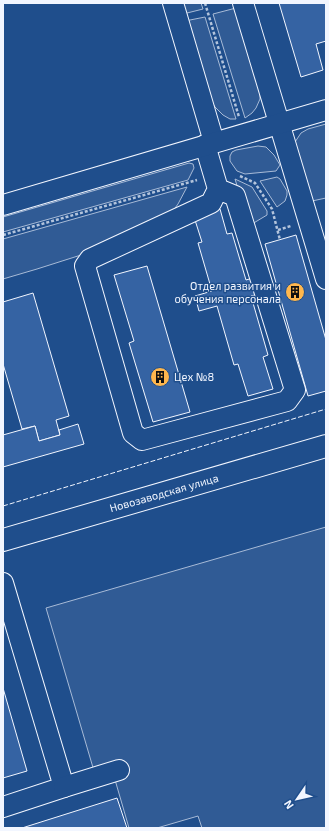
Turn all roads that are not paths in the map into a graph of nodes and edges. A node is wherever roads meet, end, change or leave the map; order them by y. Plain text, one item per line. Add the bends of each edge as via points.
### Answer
1 (173, 3) edge
2 (243, 3) edge
3 (326, 110) edge
4 (280, 123) junction
5 (210, 144) junction
6 (216, 182) junction
7 (3, 205) edge
8 (317, 219) edge
9 (326, 279) edge
10 (326, 446) edge
11 (3, 540) edge
12 (3, 583) edge
13 (119, 770) dead end
14 (64, 787) junction
15 (3, 807) edge

1 - 5 lane
2 - 4 lane
3 - 4 lane
4 - 5 lane
4 - 8 lane
5 - 6 lane
5 - 7 lane
6 - 6 lane via 211,203 90,259 85,266 133,433 142,440 287,401 295,390 235,196
8 - 9 lane
10 - 11 main road, Новозаводская улица
12 - 14 lane
13 - 14 lane
14 - 15 lane

